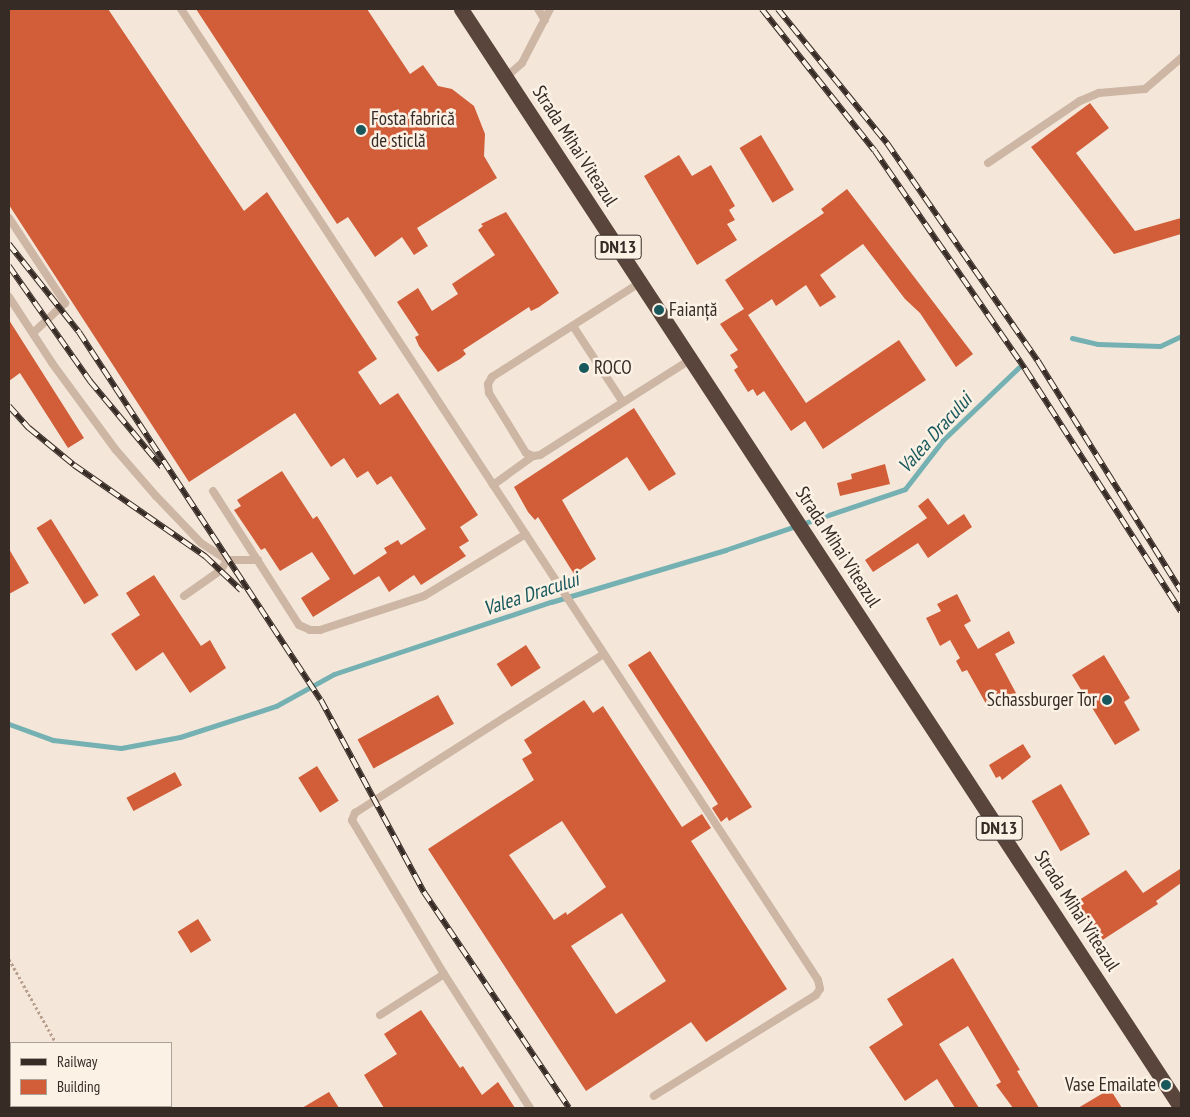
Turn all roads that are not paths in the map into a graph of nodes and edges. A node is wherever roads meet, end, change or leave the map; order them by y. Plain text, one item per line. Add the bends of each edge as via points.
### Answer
1 (181, 9) edge
2 (461, 9) edge
3 (538, 9) edge
4 (550, 9) edge
5 (545, 20) junction
6 (1181, 58) edge
7 (506, 78) junction
8 (988, 164) dead end
9 (9, 218) edge
10 (641, 282) junction
11 (9, 297) edge
12 (573, 326) junction
13 (33, 333) junction
14 (691, 359) junction
15 (622, 401) junction
16 (533, 456) junction
17 (493, 485) junction
18 (213, 491) dead end
19 (526, 534) junction
20 (227, 560) junction
21 (258, 560) junction
22 (184, 596) dead end
23 (604, 654) junction
24 (444, 974) junction
25 (380, 1015) dead end
26 (654, 1096) dead end
27 (530, 1108) edge
28 (1181, 1108) edge

1 - 17 lane
2 - 7 highway, Strada Mihai Viteazul / DN13
3 - 5 lane
4 - 5 lane
5 - 7 lane via 522,63
6 - 8 lane via 1145,89 1099,93 1080,101
7 - 10 highway, Strada Mihai Viteazul / DN13
9 - 13 lane via 65,303
10 - 12 lane
10 - 14 highway, Strada Mihai Viteazul / DN13
11 - 13 lane
12 - 15 lane
12 - 16 lane via 492,376 488,384 489,393 526,453
13 - 20 lane via 116,450 202,542
14 - 15 lane
14 - 28 highway, Strada Mihai Viteazul / DN13
15 - 16 lane
16 - 17 lane
17 - 19 lane
18 - 21 lane
19 - 21 lane via 424,596 320,630 299,625
19 - 23 lane
20 - 21 lane
20 - 22 lane via 221,570
23 - 24 lane via 355,813 354,827
23 - 26 lane via 812,971 820,989 816,995
24 - 25 lane
24 - 27 lane

